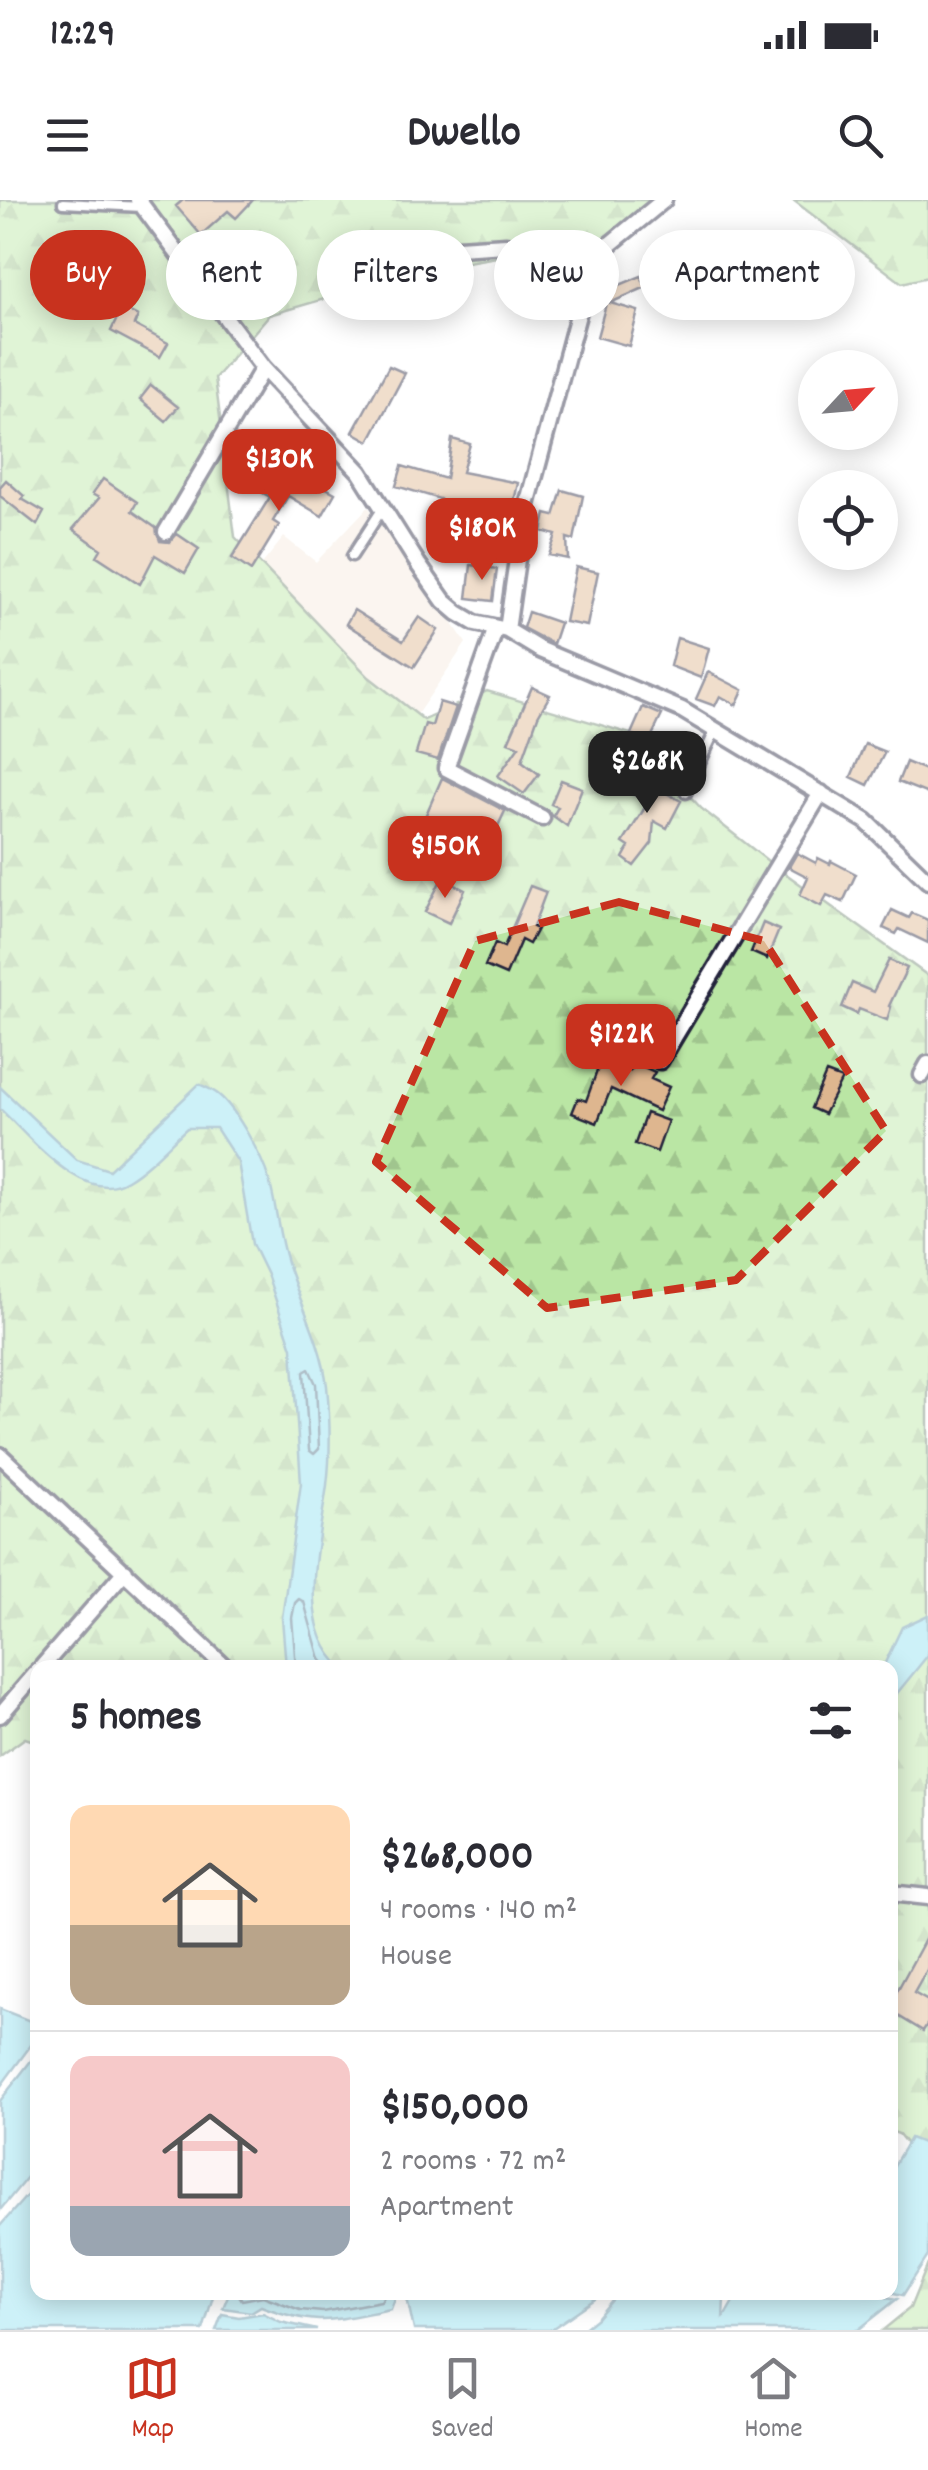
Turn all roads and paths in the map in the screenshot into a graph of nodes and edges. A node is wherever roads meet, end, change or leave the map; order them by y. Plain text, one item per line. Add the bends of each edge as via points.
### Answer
1 (664, 200) edge
2 (63, 203) dead end
3 (140, 204) edge
4 (619, 237) edge
5 (575, 320) edge
6 (263, 368) junction
7 (383, 508) junction
8 (166, 532) dead end
9 (352, 556) dead end
10 (501, 629) junction
11 (715, 731) junction
12 (686, 792) dead end
13 (821, 793) junction
14 (542, 818) dead end
15 (928, 881) edge
16 (660, 1060) dead end
17 (0, 1455) edge
18 (125, 1572) junction
19 (48, 1660) edge
20 (218, 1660) edge
21 (30, 1679) edge
22 (3, 1707) edge
23 (898, 1894) edge
24 (928, 1897) edge

1 - 4 street
2 - 3 lane
3 - 6 street
5 - 10 street
6 - 7 street via 360,472
6 - 8 street
7 - 9 lane
7 - 10 street via 444,601 476,623
10 - 11 street
10 - 14 street via 446,768
11 - 12 lane
11 - 13 street
13 - 15 street via 866,821
13 - 16 street
17 - 18 street
18 - 19 street
18 - 20 street
21 - 22 street
23 - 24 street

